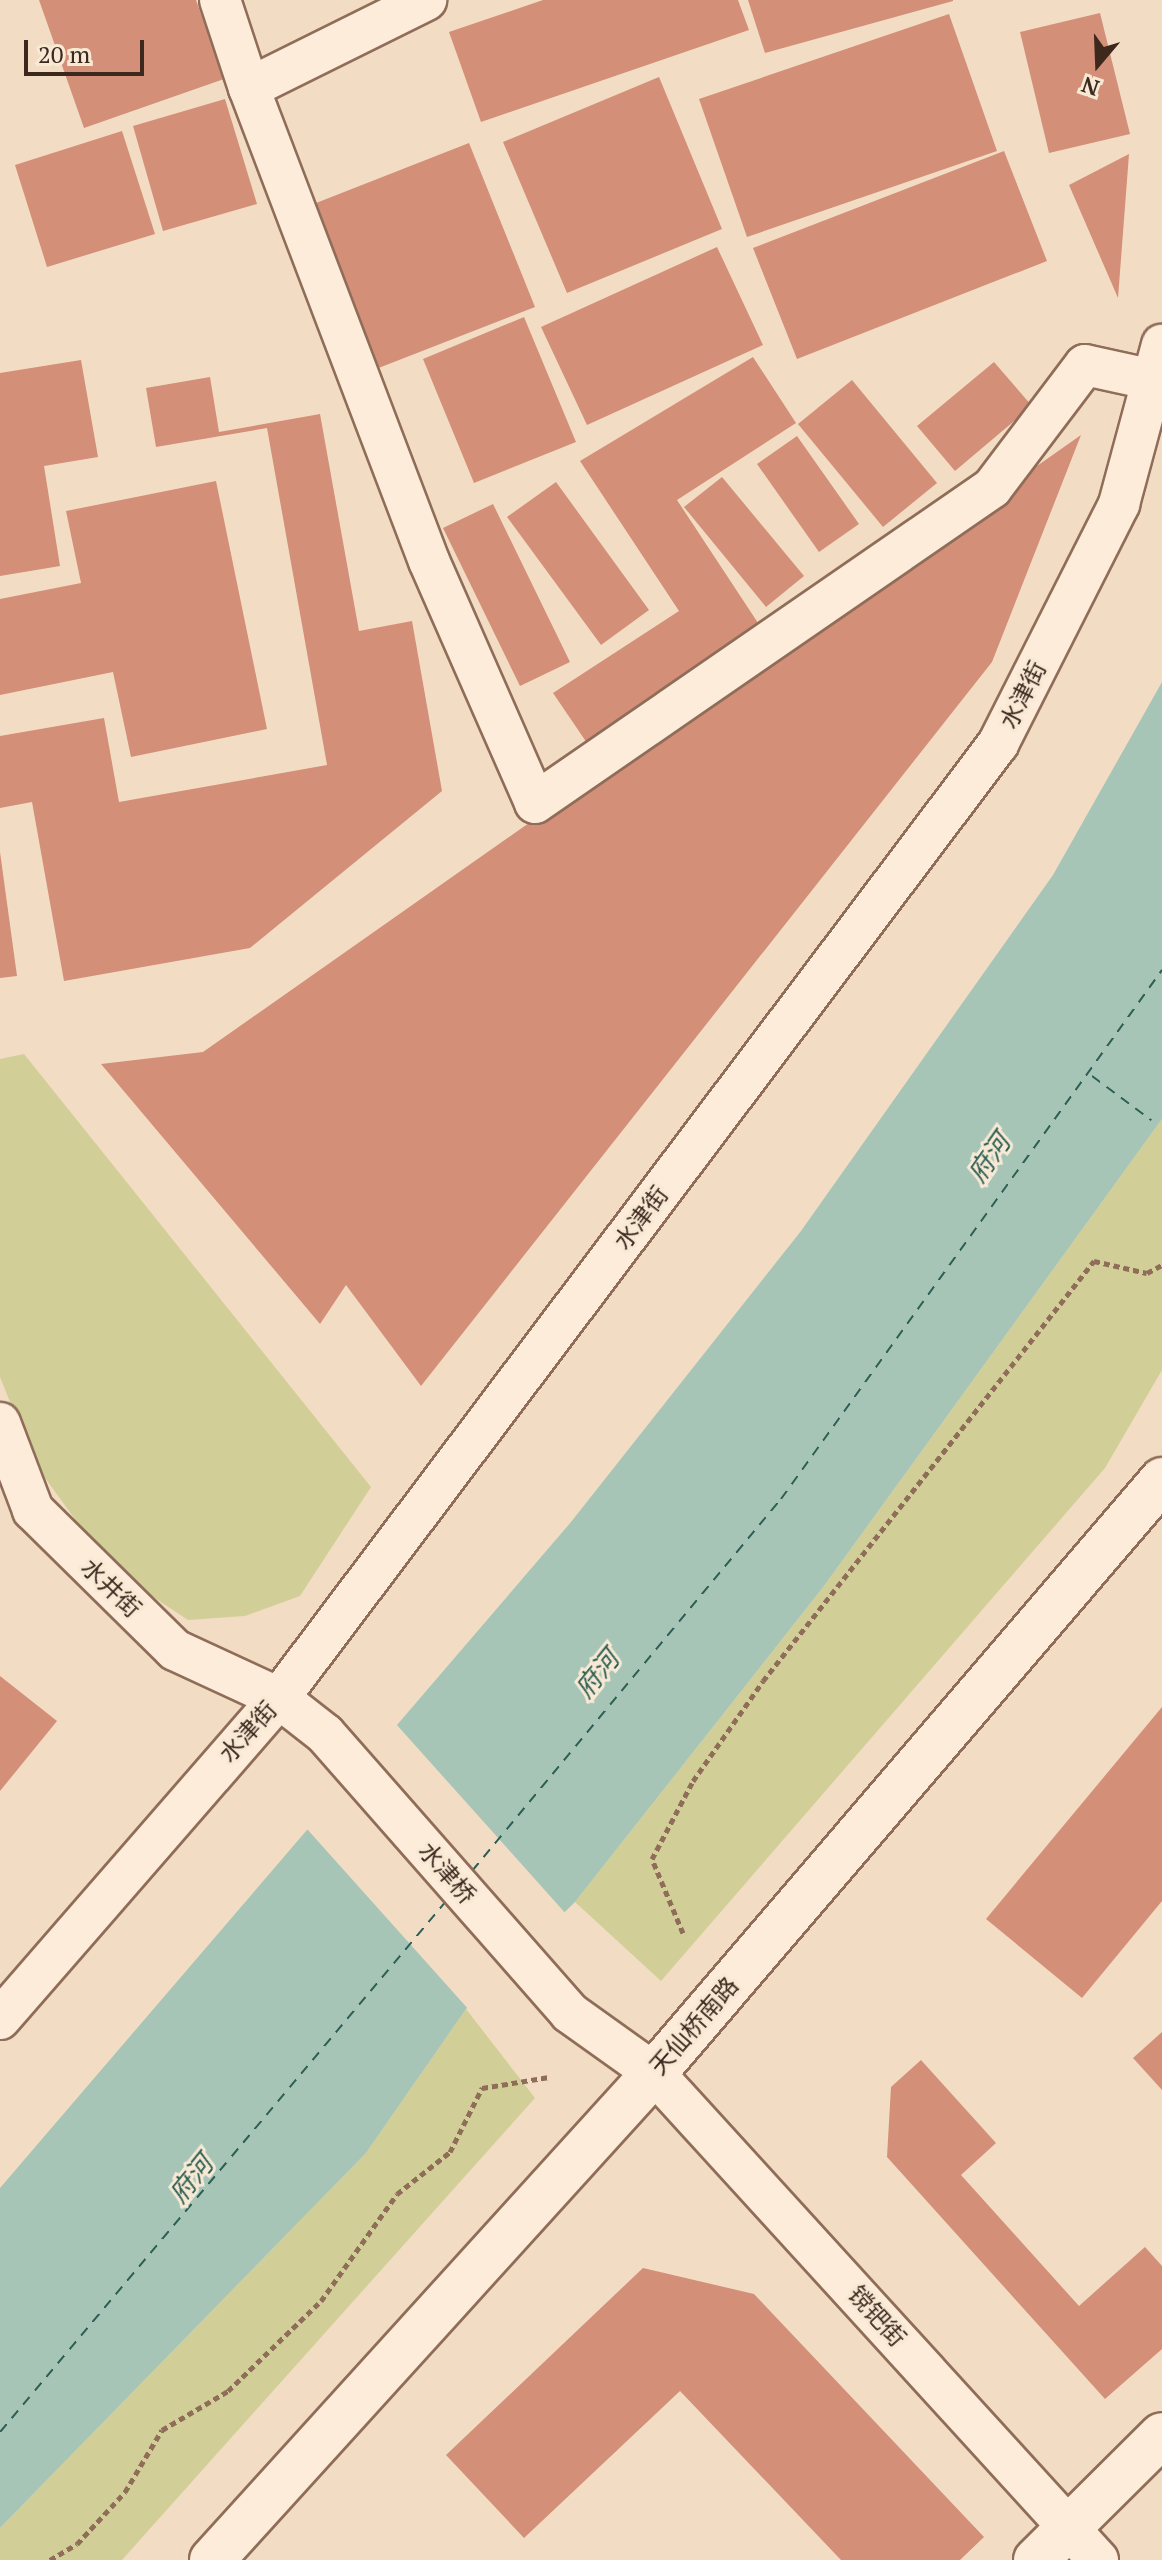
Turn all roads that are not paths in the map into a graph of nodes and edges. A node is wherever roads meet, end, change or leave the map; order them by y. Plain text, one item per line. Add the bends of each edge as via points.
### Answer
1 (220, 0) edge
2 (426, 0) edge
3 (249, 88) junction
4 (1157, 362) edge
5 (0, 1423) edge
6 (1162, 1480) edge
7 (279, 1698) junction
8 (325, 1734) joint
9 (0, 2019) edge
10 (654, 2073) junction
11 (1162, 2435) edge
12 (1068, 2525) junction
13 (212, 2560) edge
14 (1036, 2560) edge
15 (1098, 2560) edge

1 - 3 street
2 - 3 street
3 - 4 street via 429,561 535,803 992,488 1085,365
4 - 7 street, 水津街 via 1119,504 998,744
5 - 7 street, 水井街 via 33,1510 54,1532 175,1650
6 - 10 main road, 天仙桥南路
7 - 8 street, 水井街
7 - 9 street, 水津街
8 - 10 street, 水津桥 via 570,2013
10 - 12 street, 镋钯街
10 - 13 main road, 天仙桥南路
11 - 12 main road
12 - 14 main road
12 - 15 street, 镋钯街

